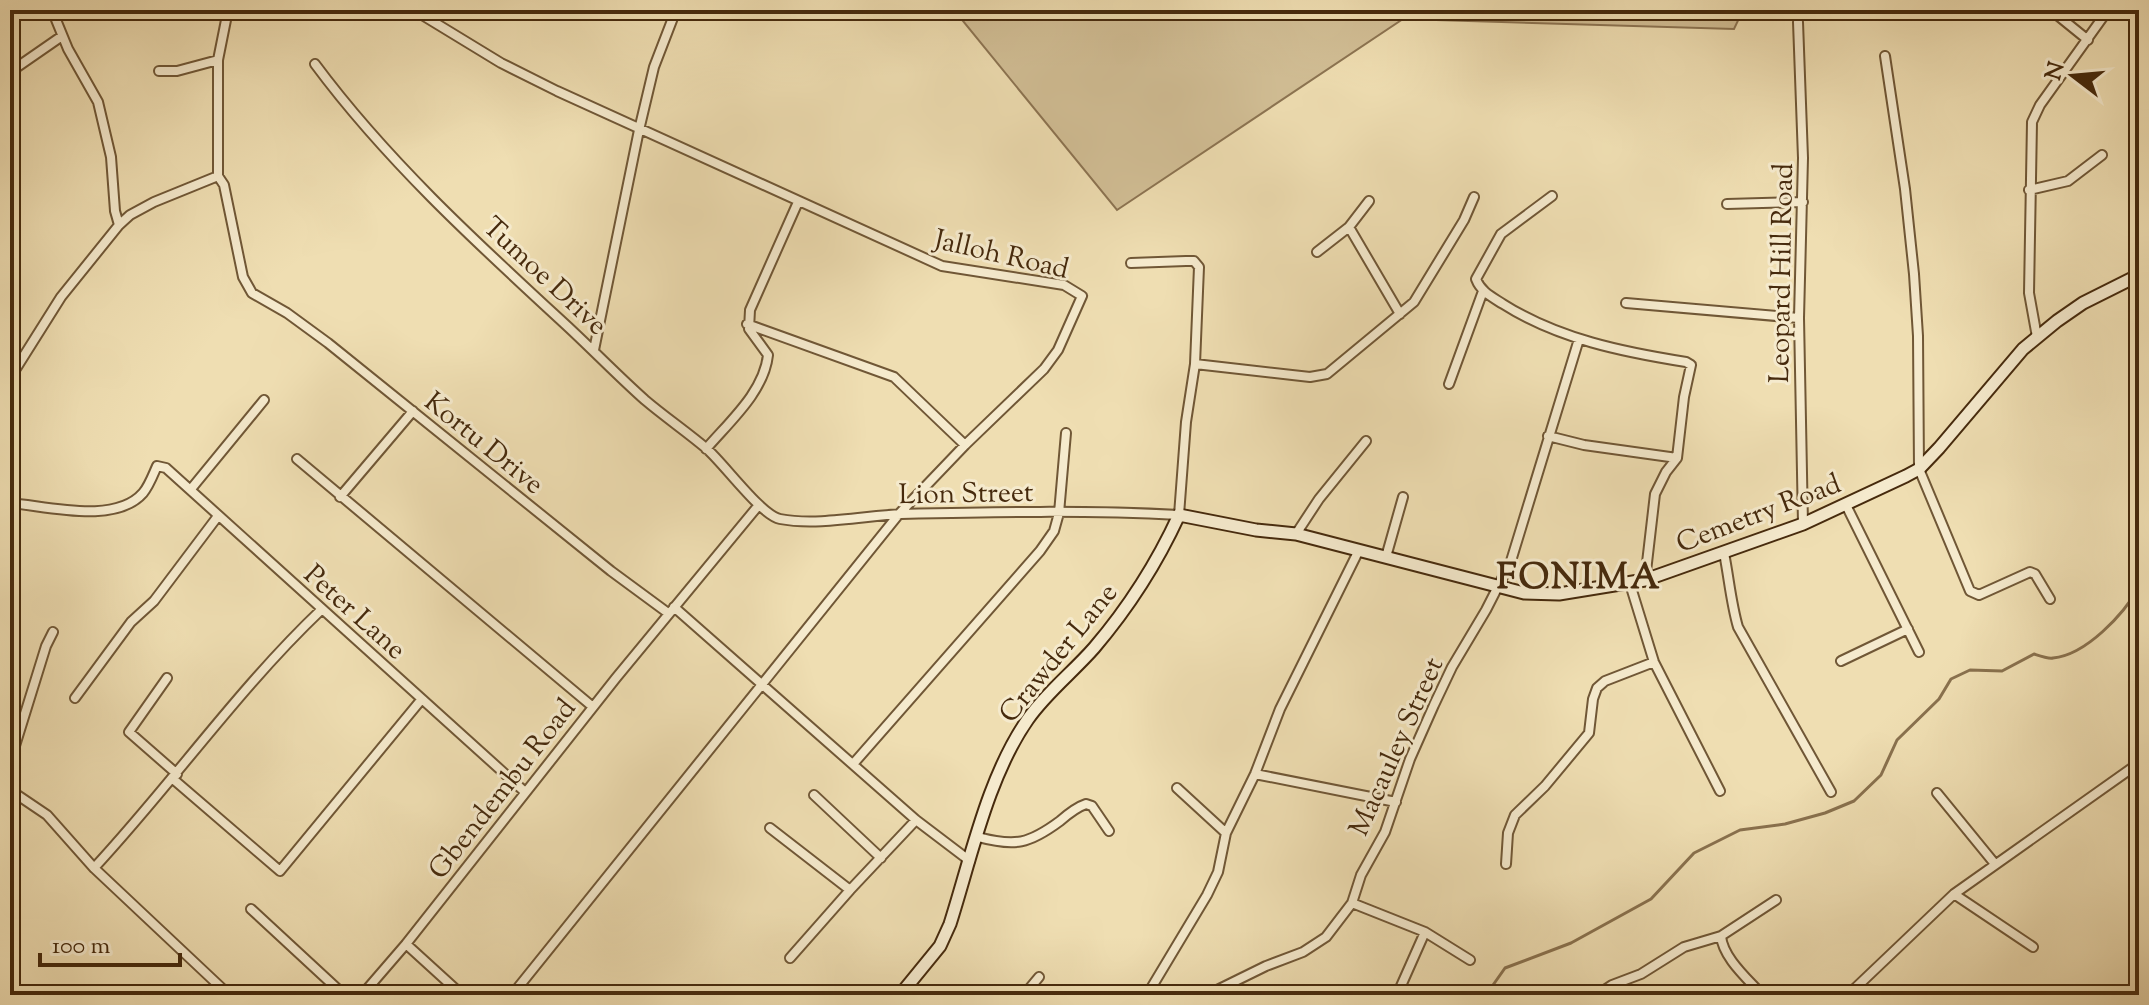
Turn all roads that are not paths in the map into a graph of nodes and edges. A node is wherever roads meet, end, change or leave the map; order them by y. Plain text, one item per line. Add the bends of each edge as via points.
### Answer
1 (52, 10) edge
2 (228, 10) edge
3 (414, 10) edge
4 (676, 10) edge
5 (2051, 10) edge
6 (2108, 10) edge
7 (1798, 22) dead end
8 (62, 36) junction
9 (2088, 40) junction
10 (1885, 56) dead end
11 (218, 60) junction
12 (315, 64) dead end
13 (159, 71) dead end
14 (10, 72) edge
15 (639, 130) junction
16 (2102, 155) dead end
17 (218, 176) junction
18 (2029, 190) junction
19 (1552, 196) dead end
20 (1474, 197) dead end
21 (1369, 201) dead end
22 (798, 202) junction
23 (1803, 202) junction
24 (1727, 204) dead end
25 (119, 225) junction
26 (1349, 227) junction
27 (1317, 252) dead end
28 (1131, 263) dead end
29 (2139, 275) edge
30 (1483, 291) junction
31 (1626, 303) dead end
32 (1400, 314) junction
33 (1799, 318) junction
34 (747, 324) junction
35 (2037, 337) junction
36 (1579, 339) junction
37 (594, 350) junction
38 (1195, 364) junction
39 (10, 378) edge
40 (1449, 384) dead end
41 (264, 400) dead end
42 (413, 411) junction
43 (1066, 433) dead end
44 (1548, 436) junction
45 (1366, 441) dead end
46 (965, 445) junction
47 (706, 449) junction
48 (1677, 458) junction
49 (297, 459) dead end
50 (1919, 469) junction
51 (191, 489) junction
52 (340, 497) junction
53 (1403, 497) dead end
54 (10, 503) edge
55 (1846, 505) junction
56 (758, 506) junction
57 (1059, 513) junction
58 (899, 514) junction
59 (1179, 515) junction
60 (218, 516) junction
61 (1803, 524) junction
62 (1296, 534) junction
63 (1358, 552) junction
64 (1724, 553) junction
65 (1386, 557) junction
66 (1645, 580) junction
67 (1630, 584) junction
68 (1499, 587) junction
69 (2050, 599) dead end
70 (321, 610) junction
71 (671, 610) junction
72 (1908, 629) junction
73 (53, 632) dead end
74 (1919, 652) dead end
75 (1841, 661) dead end
76 (1654, 662) junction
77 (167, 678) dead end
78 (763, 685) junction
79 (75, 698) dead end
80 (421, 700) junction
81 (593, 707) junction
82 (10, 762) edge
83 (854, 763) junction
84 (2139, 763) edge
85 (1255, 774) junction
86 (175, 777) junction
87 (1177, 788) dead end
88 (10, 790) edge
89 (1720, 791) dead end
90 (525, 792) junction
91 (1831, 792) dead end
92 (1937, 793) dead end
93 (814, 795) dead end
94 (1396, 802) junction
95 (916, 820) junction
96 (770, 828) dead end
97 (1109, 831) dead end
98 (1226, 833) junction
99 (978, 837) junction
100 (881, 858) junction
101 (970, 861) junction
102 (1506, 864) dead end
103 (1995, 864) junction
104 (94, 868) junction
105 (850, 890) junction
106 (1954, 894) junction
107 (1776, 900) dead end
108 (1352, 903) junction
109 (251, 909) dead end
110 (1425, 932) junction
111 (1721, 936) junction
112 (406, 944) junction
113 (2033, 947) dead end
114 (790, 958) dead end
115 (1470, 960) dead end
116 (1039, 977) dead end
117 (229, 995) edge
118 (344, 995) edge
119 (362, 995) edge
120 (462, 995) edge
121 (512, 995) edge
122 (900, 995) edge
123 (1024, 995) edge
124 (1147, 995) edge
125 (1207, 995) edge
126 (1397, 995) edge
127 (1597, 995) edge
128 (1762, 995) edge
129 (1848, 995) edge

1 - 8 street
2 - 11 street, Kortu Drive
3 - 15 street, Jalloh Road via 501,63
4 - 15 street via 654,67
5 - 9 street
6 - 9 street
7 - 23 street, Leopard Hill Road
8 - 14 street
8 - 25 street via 98,102
9 - 18 street via 2032,122
10 - 50 street via 1914,274
11 - 13 street
11 - 17 street, Kortu Drive
12 - 37 street, Tumoe Drive via 386,151
15 - 22 street, Jalloh Road
15 - 37 street
16 - 18 street via 2068,181
17 - 25 street via 154,202
17 - 42 street, Kortu Drive via 243,277 252,293 328,343
18 - 35 street via 2029,293
19 - 30 street via 1501,234 1476,279
20 - 32 street via 1414,302
21 - 26 street
22 - 34 street
22 - 46 street, Jalloh Road via 942,266 1064,285 1082,296 1052,360
23 - 24 street
23 - 33 street, Leopard Hill Road
25 - 39 street via 61,297
26 - 27 street
26 - 32 street
28 - 38 street via 1194,261 1199,267
29 - 35 street, Cemetry Road via 2083,303
30 - 36 street via 1514,311
30 - 40 street
31 - 33 street
32 - 38 street via 1327,374 1310,377
33 - 61 street, Leopard Hill Road
34 - 46 street via 894,377
34 - 47 street via 768,355 767,370
35 - 50 street, Cemetry Road
36 - 44 street, Macauley Street
36 - 48 street via 1691,365
37 - 47 street, Tumoe Drive
38 - 59 street
41 - 51 street
42 - 52 street
42 - 71 street, Kortu Drive via 611,571
43 - 57 street
44 - 48 street
44 - 68 street, Macauley Street
45 - 62 street
46 - 58 street, Jalloh Road
47 - 56 street, Tumoe Drive
48 - 66 street via 1655,494
49 - 52 street
50 - 55 street, Cemetry Road
50 - 69 street via 1970,591 1979,595 2030,572
51 - 54 street, Peter Lane via 157,466 144,492 126,507 92,512
51 - 60 street, Peter Lane
52 - 81 street
53 - 65 street
55 - 61 street, Cemetry Road
55 - 72 street
56 - 58 street, Lion Street via 790,520
56 - 71 street, Gbendembu Road
57 - 58 street, Lion Street
57 - 59 street, Lion Street
57 - 83 street via 1040,551
58 - 78 street, Jalloh Road
59 - 62 street, Cemetry Road
59 - 99 street, Crawder Lane via 1121,615 1028,719 998,773
60 - 70 street, Peter Lane
60 - 79 street
61 - 64 street, Cemetry Road
62 - 63 street, Cemetry Road
63 - 65 street, Cemetry Road
63 - 85 street via 1280,709
64 - 66 street, Cemetry Road
64 - 91 street via 1738,627
65 - 68 street, Cemetry Road
66 - 67 street, Cemetry Road
67 - 68 street, Cemetry Road via 1559,594
67 - 76 street
68 - 94 street, Macauley Street via 1452,667
70 - 80 street, Peter Lane
70 - 86 street via 256,676
71 - 78 street, Kortu Drive
71 - 81 street, Gbendembu Road
72 - 74 street
72 - 75 street
73 - 82 street
76 - 89 street
76 - 102 street via 1597,688 1589,733 1515,815
77 - 86 street via 129,732
78 - 83 street, Kortu Drive
78 - 121 street, Jalloh Road
80 - 86 street via 280,871
80 - 90 street, Peter Lane
81 - 90 street, Gbendembu Road
83 - 95 street, Kortu Drive
84 - 103 street
85 - 94 street
85 - 98 street
86 - 104 street
87 - 98 street
88 - 104 street via 47,815
90 - 112 street, Gbendembu Road
92 - 103 street
93 - 100 street
94 - 108 street, Macauley Street
95 - 100 street
95 - 101 street, Kortu Drive
96 - 105 street
97 - 99 street via 1086,804 1022,843
98 - 124 street via 1207,895
99 - 101 street, Crawder Lane
100 - 105 street
101 - 122 street, Crawder Lane via 940,946
103 - 106 street
104 - 117 street
105 - 114 street
106 - 113 street
106 - 129 street
107 - 111 street
108 - 110 street
108 - 125 street, Macauley Street via 1326,937 1303,952
109 - 118 street
110 - 115 street
110 - 126 street
111 - 127 street via 1684,947
111 - 128 street via 1730,957
112 - 119 street, Gbendembu Road
112 - 120 street
116 - 123 street

